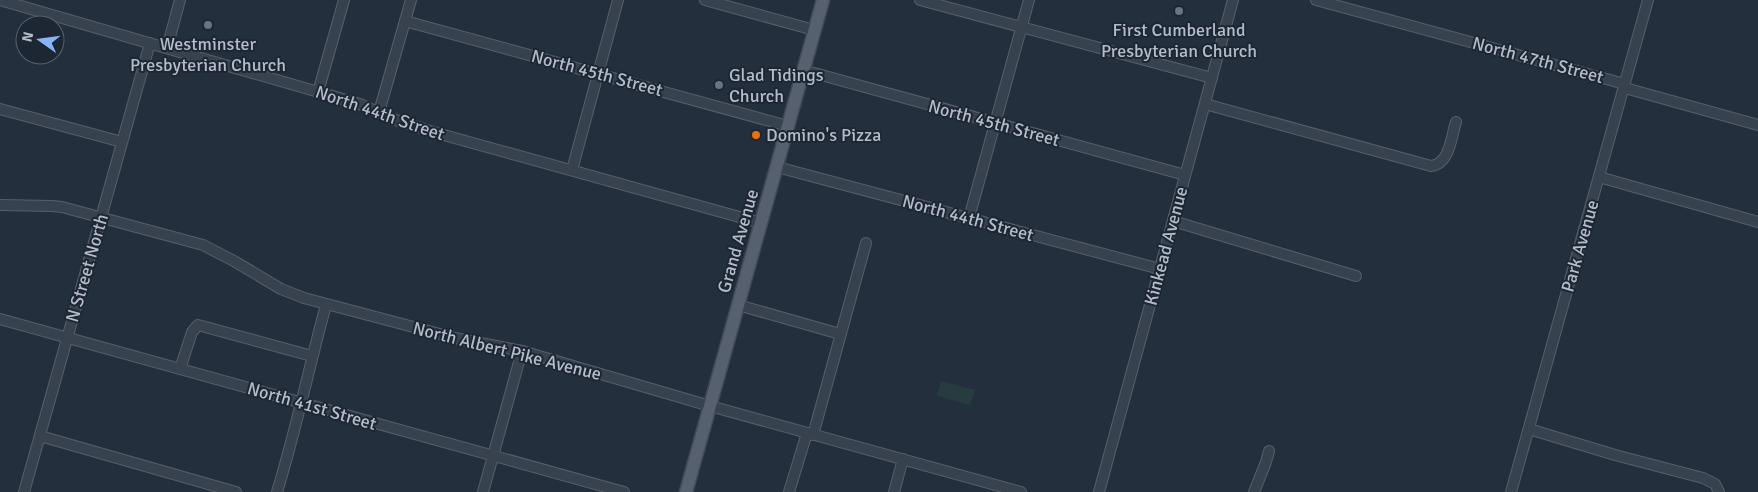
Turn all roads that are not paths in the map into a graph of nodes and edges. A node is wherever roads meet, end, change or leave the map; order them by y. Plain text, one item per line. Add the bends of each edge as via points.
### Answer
1 (0, 0) edge
2 (180, 0) edge
3 (344, 0) edge
4 (411, 0) edge
5 (618, 0) edge
6 (705, 0) edge
7 (823, 0) edge
8 (920, 0) edge
9 (1029, 0) edge
10 (1233, 0) edge
11 (1316, 0) edge
12 (1648, 0) edge
13 (405, 21) junction
14 (1021, 27) junction
15 (814, 30) junction
16 (150, 43) junction
17 (167, 48) junction
18 (803, 70) junction
19 (598, 73) junction
20 (1212, 78) junction
21 (1624, 86) junction
22 (318, 92) junction
23 (1205, 104) junction
24 (0, 109) edge
25 (379, 112) junction
26 (1456, 122) dead end
27 (995, 123) junction
28 (1758, 125) edge
29 (788, 126) junction
30 (122, 142) junction
31 (777, 167) junction
32 (572, 170) junction
33 (1185, 175) junction
34 (1599, 177) junction
35 (0, 205) edge
36 (101, 218) junction
37 (969, 218) junction
38 (1173, 221) junction
39 (1758, 222) edge
40 (761, 223) junction
41 (866, 243) dead end
42 (1160, 270) junction
43 (1356, 276) dead end
44 (326, 305) junction
45 (738, 305) junction
46 (0, 319) edge
47 (840, 334) junction
48 (67, 338) junction
49 (522, 350) junction
50 (312, 356) junction
51 (180, 369) junction
52 (300, 403) junction
53 (710, 406) junction
54 (1529, 429) junction
55 (810, 434) junction
56 (40, 436) junction
57 (1268, 451) dead end
58 (493, 456) junction
59 (903, 460) junction
60 (997, 489) edge
61 (1718, 490) edge
62 (24, 492) edge
63 (236, 492) edge
64 (277, 492) edge
65 (483, 492) edge
66 (624, 492) edge
67 (686, 492) edge
68 (789, 492) edge
69 (894, 492) edge
70 (1021, 492) edge
71 (1099, 492) edge
72 (1254, 492) edge
73 (1511, 492) edge

1 - 16 street, North 44th Street
2 - 17 street
3 - 22 street
4 - 13 street
5 - 19 street
6 - 15 street
7 - 15 main road, Grand Avenue
8 - 14 street
9 - 14 street
10 - 20 street, Kinkead Avenue
11 - 21 street, North 47th Street via 1577,70
12 - 21 street, Park Avenue
13 - 19 street, North 45th Street
13 - 25 street
14 - 20 street
14 - 27 street
15 - 18 main road, Grand Avenue
16 - 17 street, North 44th Street
16 - 30 street, N Street North
17 - 22 street, North 44th Street
18 - 27 street, North 45th Street
18 - 29 main road, Grand Avenue
19 - 29 street, North 45th Street
19 - 32 street
20 - 23 street, Kinkead Avenue
21 - 28 street, North 47th Street
21 - 34 street, Park Avenue
22 - 25 street, North 44th Street
23 - 26 street via 1431,166 1440,164 1446,157
23 - 33 street, Kinkead Avenue
24 - 30 street
25 - 32 street, North 44th Street via 433,132
27 - 33 street, North 45th Street
27 - 37 street
29 - 31 main road, Grand Avenue
30 - 36 street, N Street North
31 - 37 street, North 44th Street
31 - 40 main road, Grand Avenue
32 - 40 street, North 44th Street
33 - 38 street, Kinkead Avenue
34 - 39 street
34 - 54 street, Park Avenue
35 - 36 street, North Albert Pike Avenue via 52,206
36 - 44 street, North Albert Pike Avenue via 203,245 281,289
36 - 48 street, N Street North
37 - 42 street, North 44th Street
38 - 42 street, Kinkead Avenue
38 - 43 street
40 - 45 main road, Grand Avenue
41 - 47 street
42 - 71 street, Kinkead Avenue
44 - 49 street, North Albert Pike Avenue via 455,338
44 - 50 street
45 - 47 street
45 - 53 main road, Grand Avenue
46 - 48 street, North 41st Street
47 - 55 street
48 - 51 street, North 41st Street
48 - 56 street, N Street North
49 - 53 street, North Albert Pike Avenue
49 - 58 street
50 - 51 street via 198,326 192,332
50 - 52 street
51 - 52 street, North 41st Street
52 - 58 street, North 41st Street
52 - 64 street
53 - 55 street, North Albert Pike Avenue
53 - 67 main road, Grand Avenue
54 - 61 street via 1703,478
54 - 73 street, Park Avenue
55 - 59 street, North Albert Pike Avenue
55 - 68 street
56 - 62 street, N Street North
56 - 63 street
57 - 72 street
58 - 65 street
58 - 66 street, North 41st Street
59 - 60 street, North Albert Pike Avenue
59 - 69 street
60 - 70 street, North Albert Pike Avenue

